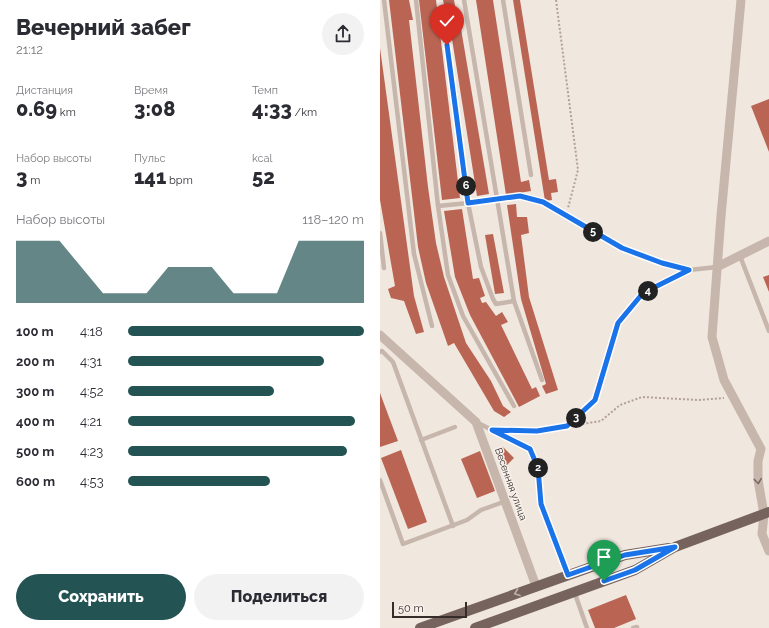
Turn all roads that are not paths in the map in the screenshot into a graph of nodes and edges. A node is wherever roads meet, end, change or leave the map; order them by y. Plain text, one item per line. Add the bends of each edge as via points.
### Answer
1 (384, 0) edge
2 (416, 0) edge
3 (464, 0) edge
4 (503, 0) edge
5 (741, 0) edge
6 (441, 11) dead end
7 (531, 175) dead end
8 (496, 199) junction
9 (468, 203) junction
10 (438, 206) junction
11 (380, 233) edge
12 (769, 241) edge
13 (740, 256) junction
14 (717, 267) junction
15 (384, 268) dead end
16 (514, 301) junction
17 (432, 326) dead end
18 (769, 331) edge
19 (380, 335) edge
20 (380, 352) edge
21 (542, 380) dead end
22 (514, 406) dead end
23 (476, 422) junction
24 (455, 428) dead end
25 (421, 440) junction
26 (765, 449) edge
27 (380, 480) edge
28 (506, 500) junction
29 (767, 515) edge
30 (453, 526) junction
31 (675, 547) junction
32 (769, 550) edge
33 (568, 575) junction
34 (536, 586) junction
35 (574, 591) junction
36 (420, 628) edge
37 (475, 628) edge
38 (587, 628) edge

1 - 17 lane via 414,254
2 - 10 lane
3 - 8 lane
4 - 7 lane
5 - 14 street
6 - 9 lane
8 - 9 lane
8 - 14 lane via 520,196 543,202 622,248 662,263 689,270
8 - 16 lane
9 - 10 lane
9 - 16 lane via 481,266 493,299 496,304
10 - 22 lane via 448,276 463,316
11 - 15 lane
12 - 13 street
13 - 14 street
13 - 18 lane
14 - 26 street via 712,337 724,380
16 - 21 lane
19 - 23 street, Весенняя улица
20 - 25 lane via 382,351 393,362
23 - 28 street, Весенняя улица
23 - 33 lane via 530,449 538,468 541,504
24 - 25 lane
25 - 30 lane
26 -> 29 street via 758,461 758,480
27 - 30 lane via 403,544
28 - 30 lane via 481,510
28 - 34 street, Весенняя улица
29 - 31 main road
29 - 32 street via 762,534
31 - 33 main road via 625,555
31 - 35 main road via 635,570
33 - 34 main road
34 -> 36 main road
35 - 37 main road
35 - 38 lane

